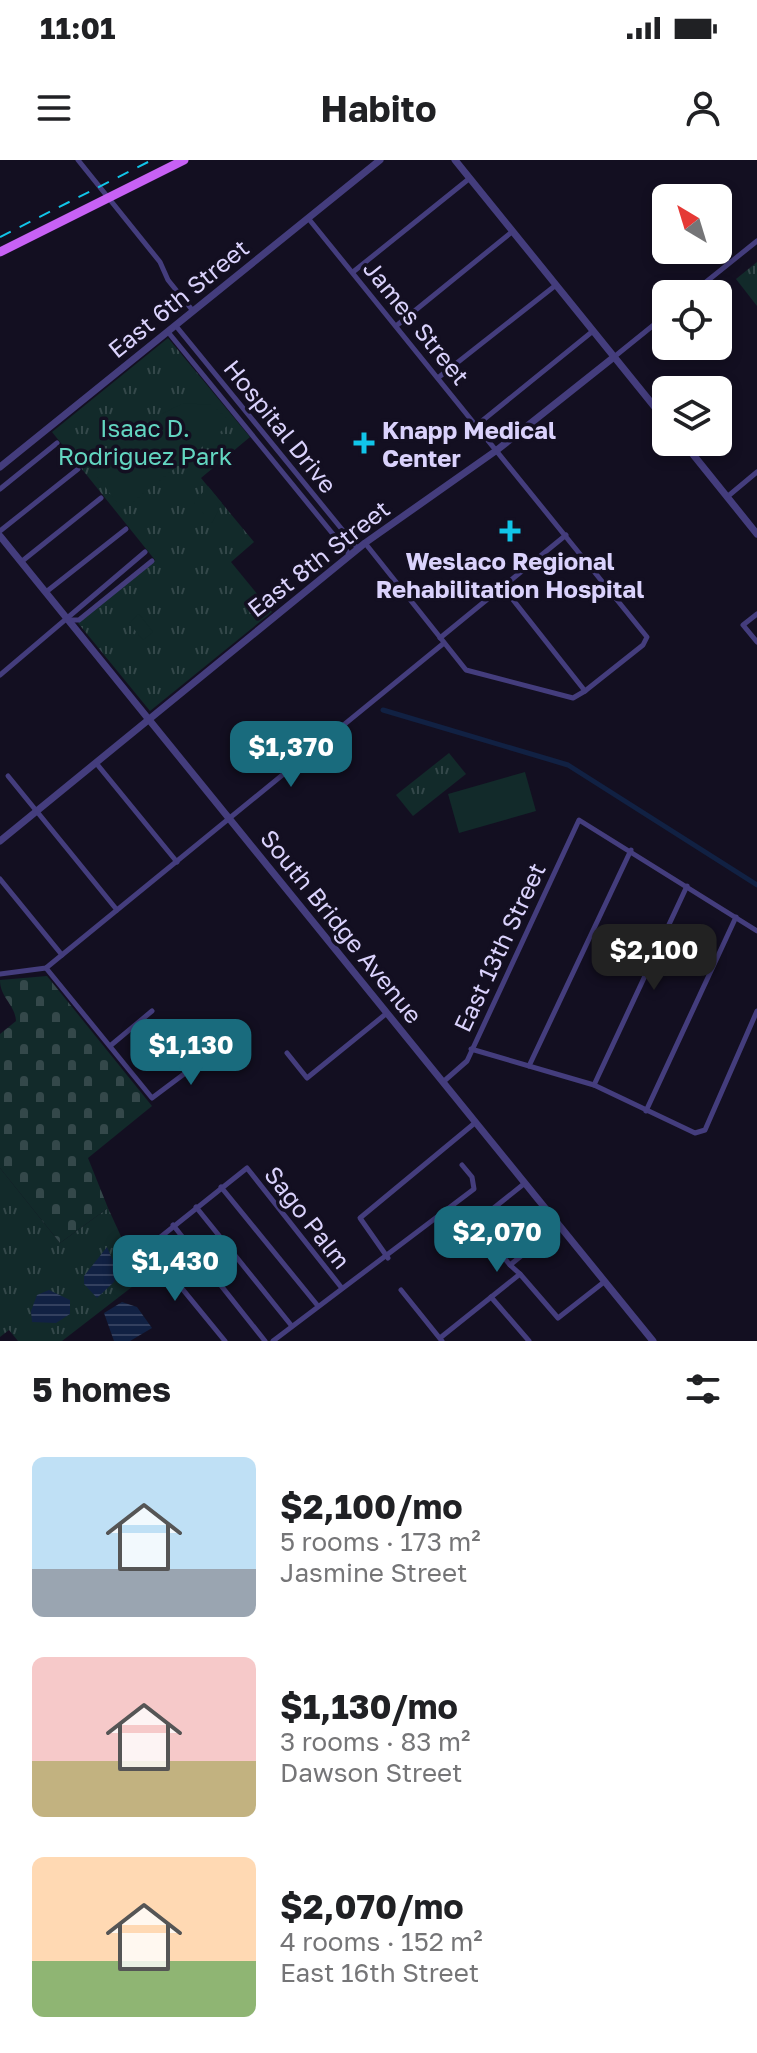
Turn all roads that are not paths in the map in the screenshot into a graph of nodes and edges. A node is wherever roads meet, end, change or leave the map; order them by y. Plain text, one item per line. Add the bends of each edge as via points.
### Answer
1 (78, 160) edge
2 (184, 160) edge
3 (380, 160) edge
4 (455, 160) edge
5 (470, 178) junction
6 (110, 197) junction
7 (308, 218) junction
8 (513, 231) junction
9 (757, 241) edge
10 (0, 252) edge
11 (353, 272) junction
12 (708, 280) edge
13 (556, 285) junction
14 (193, 311) junction
15 (176, 326) junction
16 (396, 326) junction
17 (652, 326) edge
18 (593, 331) junction
19 (168, 332) junction
20 (614, 357) junction
21 (439, 377) junction
22 (652, 404) edge
23 (477, 425) junction
24 (57, 443) dead end
25 (497, 450) junction
26 (694, 456) edge
27 (0, 467) edge
28 (78, 469) dead end
29 (757, 472) edge
30 (0, 489) edge
31 (727, 497) junction
32 (101, 498) dead end
33 (126, 529) dead end
34 (0, 533) edge
35 (757, 534) edge
36 (566, 535) junction
37 (362, 546) junction
38 (145, 552) dead end
39 (350, 555) junction
40 (152, 561) dead end
41 (21, 562) junction
42 (502, 586) junction
43 (46, 592) junction
44 (757, 614) edge
45 (68, 620) junction
46 (442, 640) junction
47 (757, 642) edge
48 (0, 675) edge
49 (585, 691) junction
50 (149, 719) junction
51 (96, 763) junction
52 (8, 776) dead end
53 (36, 812) junction
54 (230, 819) junction
55 (0, 841) edge
56 (631, 850) junction
57 (177, 862) junction
58 (0, 879) edge
59 (687, 886) junction
60 (117, 910) junction
61 (736, 917) junction
62 (757, 931) edge
63 (62, 955) junction
64 (46, 968) junction
65 (0, 974) edge
66 (152, 1011) dead end
67 (757, 1011) edge
68 (388, 1013) junction
69 (110, 1046) junction
70 (471, 1049) junction
71 (212, 1053) dead end
72 (287, 1053) dead end
73 (529, 1066) junction
74 (443, 1082) junction
75 (594, 1085) junction
76 (646, 1111) junction
77 (476, 1122) junction
78 (462, 1165) dead end
79 (525, 1183) junction
80 (221, 1187) junction
81 (196, 1207) junction
82 (173, 1225) junction
83 (558, 1226) junction
84 (388, 1258) junction
85 (510, 1265) junction
86 (520, 1274) junction
87 (604, 1282) junction
88 (341, 1287) junction
89 (401, 1290) dead end
90 (491, 1297) junction
91 (318, 1306) junction
92 (291, 1325) junction
93 (441, 1340) edge
94 (225, 1341) edge
95 (265, 1341) edge
96 (273, 1341) edge
97 (529, 1341) edge
98 (653, 1341) edge

1 - 6 street
2 - 6 main road
3 - 7 street, East 6th Street
4 - 5 street
5 - 8 street
5 - 11 street
6 - 10 main road
6 - 14 street
7 - 11 street, James Street
7 - 14 street, East 6th Street
8 - 13 street
8 - 16 street
9 - 12 street
11 - 16 street, James Street
13 - 18 street
13 - 21 street
14 - 15 street, East 6th Street
15 - 19 street, East 6th Street
15 - 37 street, Hospital Drive
16 - 21 street, James Street
17 - 20 street, East 8th Street
18 - 20 street
18 - 23 street
19 - 27 street, East 6th Street
19 - 39 street, Hospital Drive
20 - 22 street
20 - 25 street, East 8th Street
21 - 23 street, James Street
23 - 25 street, James Street
24 - 30 street
25 - 36 street, James Street
25 - 37 street, East 8th Street
26 - 31 street
28 - 34 street
29 - 31 street
31 - 35 street
32 - 41 street
33 - 43 street
34 - 41 street, South Bridge Avenue
36 - 42 street
36 - 49 street, James Street via 647,637
37 - 39 street, East 8th Street
37 - 46 street, Hospital Drive
38 - 45 street via 71,611
39 - 50 street, East 8th Street
40 - 45 street via 79,620
41 - 43 street, South Bridge Avenue
42 - 46 street
42 - 49 street
43 - 45 street, South Bridge Avenue
44 - 47 street via 743,625
45 - 48 street
45 - 50 street, South Bridge Avenue
46 - 49 street, Hospital Drive via 466,670 573,698
46 - 54 street
50 - 51 street, East 8th Street
50 - 54 street, South Bridge Avenue
51 - 53 street, East 8th Street
51 - 57 street
52 - 53 street
53 - 55 street, East 8th Street
53 - 60 street
54 - 57 street
54 - 68 street, South Bridge Avenue
56 - 59 street
56 - 70 street, East 13th Street via 579,820
56 - 73 street
57 - 60 street
58 - 63 street
59 - 61 street
59 - 75 street
60 - 63 street
61 - 62 street
61 - 76 street
63 - 64 street
64 - 65 street
64 - 69 street
66 - 69 street
67 - 76 street via 705,1130 695,1133
68 - 72 street via 307,1078
68 - 74 street, South Bridge Avenue
69 - 71 street via 152,1098
70 - 73 street
70 - 74 street, East 13th Street via 467,1061
73 - 75 street
74 - 77 street, South Bridge Avenue
75 - 76 street
77 - 79 street, South Bridge Avenue
77 - 84 street via 360,1218
78 - 84 street via 474,1189
79 - 83 street, South Bridge Avenue
79 - 85 street via 475,1223
80 - 81 street
80 - 88 street, Sago Palm via 247,1168
80 - 91 street
81 - 82 street
81 - 92 street
82 - 94 street via 148,1247
82 - 95 street
83 - 85 street
83 - 87 street, South Bridge Avenue
84 - 88 street
85 - 86 street
86 - 87 street via 558,1318
86 - 90 street
87 - 98 street, South Bridge Avenue
88 - 91 street
89 - 93 street
90 - 93 street
90 - 97 street
91 - 92 street
92 - 96 street

